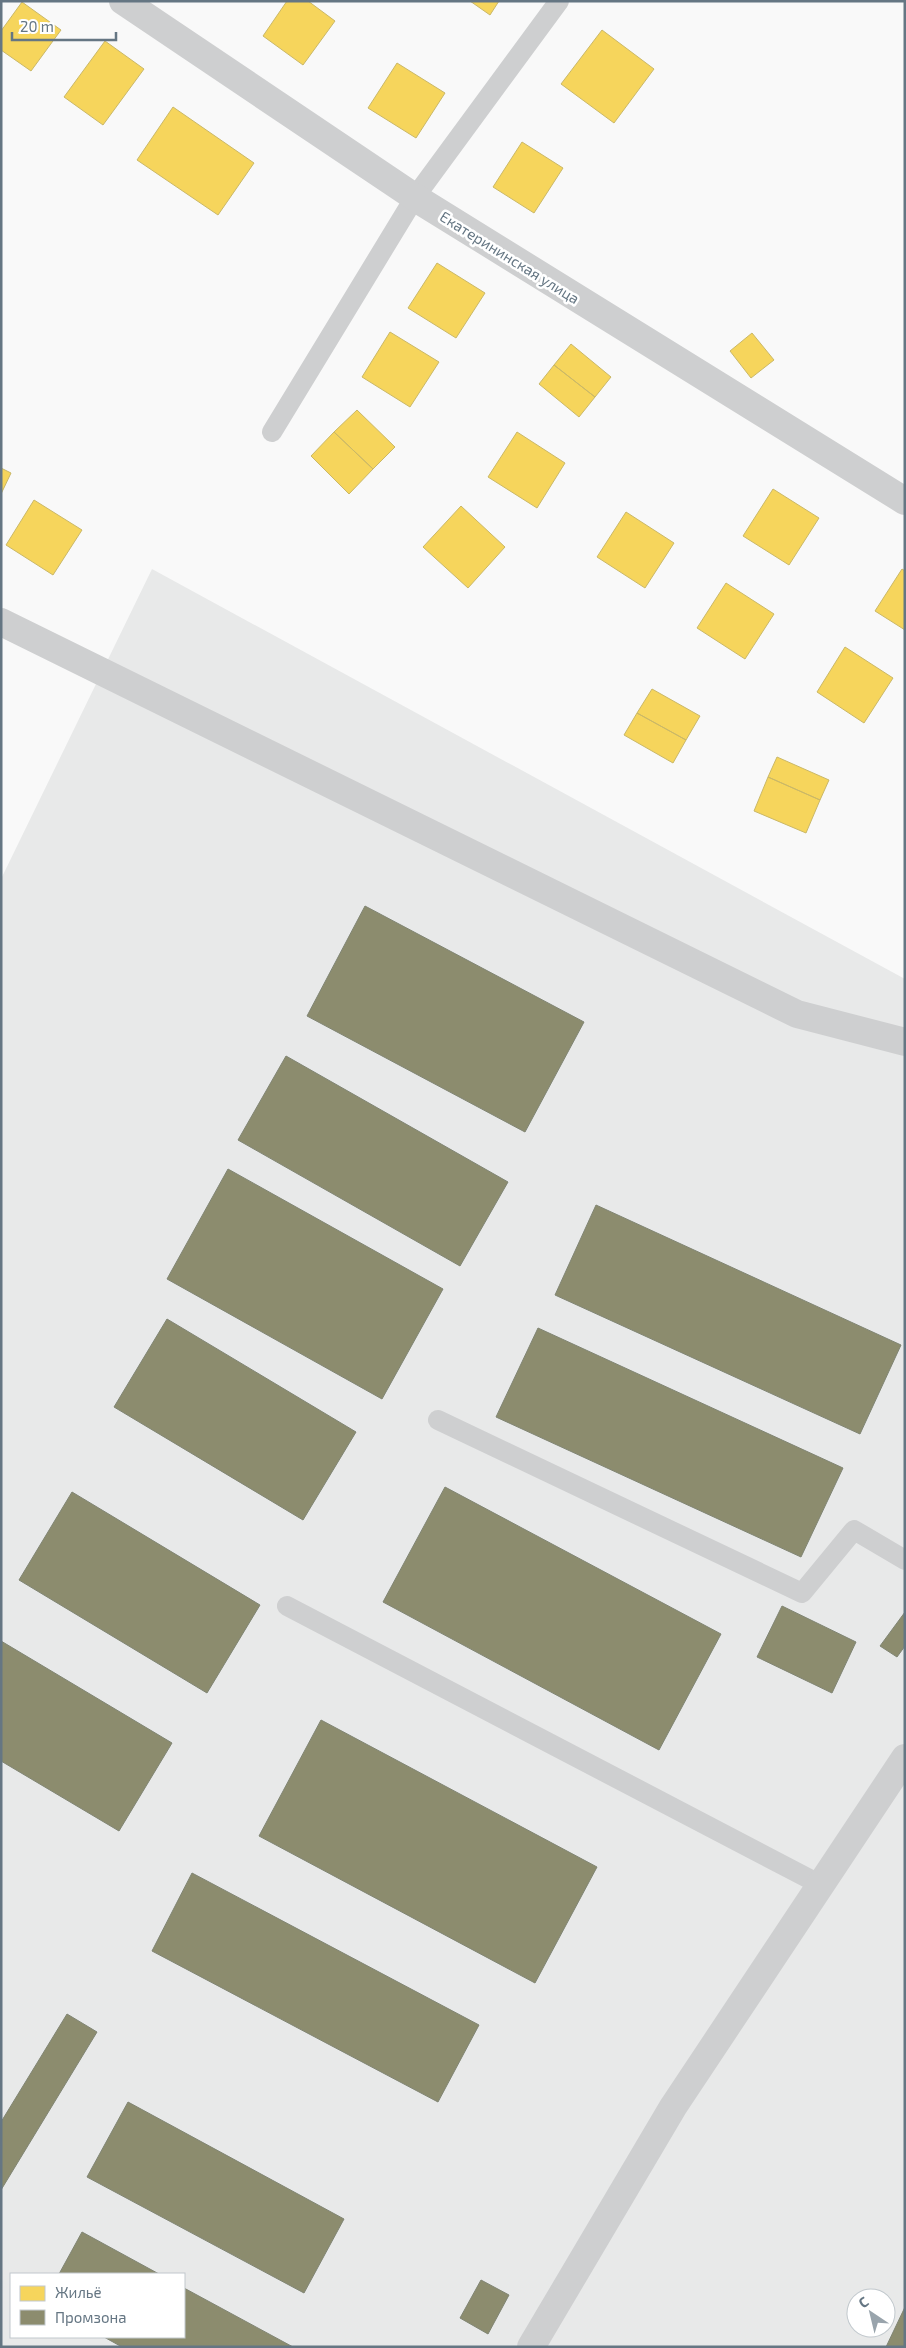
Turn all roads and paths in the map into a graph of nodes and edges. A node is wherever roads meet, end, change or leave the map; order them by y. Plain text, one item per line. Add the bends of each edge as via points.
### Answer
1 (124, 1) edge
2 (559, 1) edge
3 (415, 197) junction
4 (272, 432) dead end
5 (905, 501) edge
6 (1, 622) edge
7 (905, 1042) edge
8 (438, 1420) dead end
9 (905, 1560) edge
10 (287, 1606) dead end
11 (905, 1758) edge
12 (821, 1885) junction
13 (531, 2347) edge

1 - 3 street, Екатерининская улица
2 - 3 lane
3 - 4 lane
3 - 5 street, Екатерининская улица
6 - 7 street via 797,1014
8 - 9 lane via 802,1593 854,1530
10 - 12 lane
11 - 12 street
12 - 13 street via 673,2107

